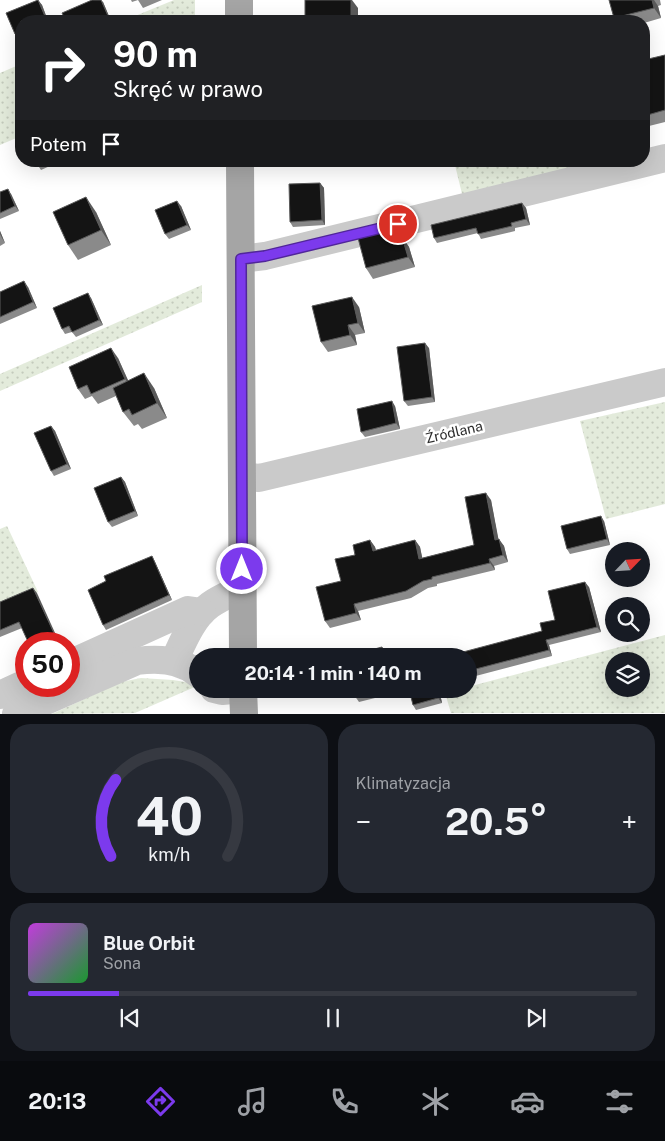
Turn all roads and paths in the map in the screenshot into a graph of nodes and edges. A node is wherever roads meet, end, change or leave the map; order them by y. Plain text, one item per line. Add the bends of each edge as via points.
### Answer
1 (239, 0) edge
2 (239, 15) edge
3 (665, 158) edge
4 (650, 162) edge
5 (240, 167) edge
6 (628, 167) edge
7 (241, 259) junction
8 (665, 382) edge
9 (243, 476) junction
10 (242, 588) junction
11 (202, 612) junction
12 (243, 648) edge
13 (80, 659) edge
14 (174, 661) junction
15 (189, 669) edge
16 (15, 688) edge
17 (0, 695) edge
18 (243, 698) edge
19 (16, 714) edge
20 (244, 714) edge

1 - 2 main road
3 - 4 street
5 - 7 main road
6 - 7 street via 265,256
7 - 9 main road
8 - 9 street, Źródlana via 259,478
9 - 10 main road
10 - 11 street
10 - 12 main road
11 - 13 street via 188,610
11 - 14 street via 186,634
14 - 15 street
14 - 19 street via 137,661
16 - 17 street
18 - 20 main road

